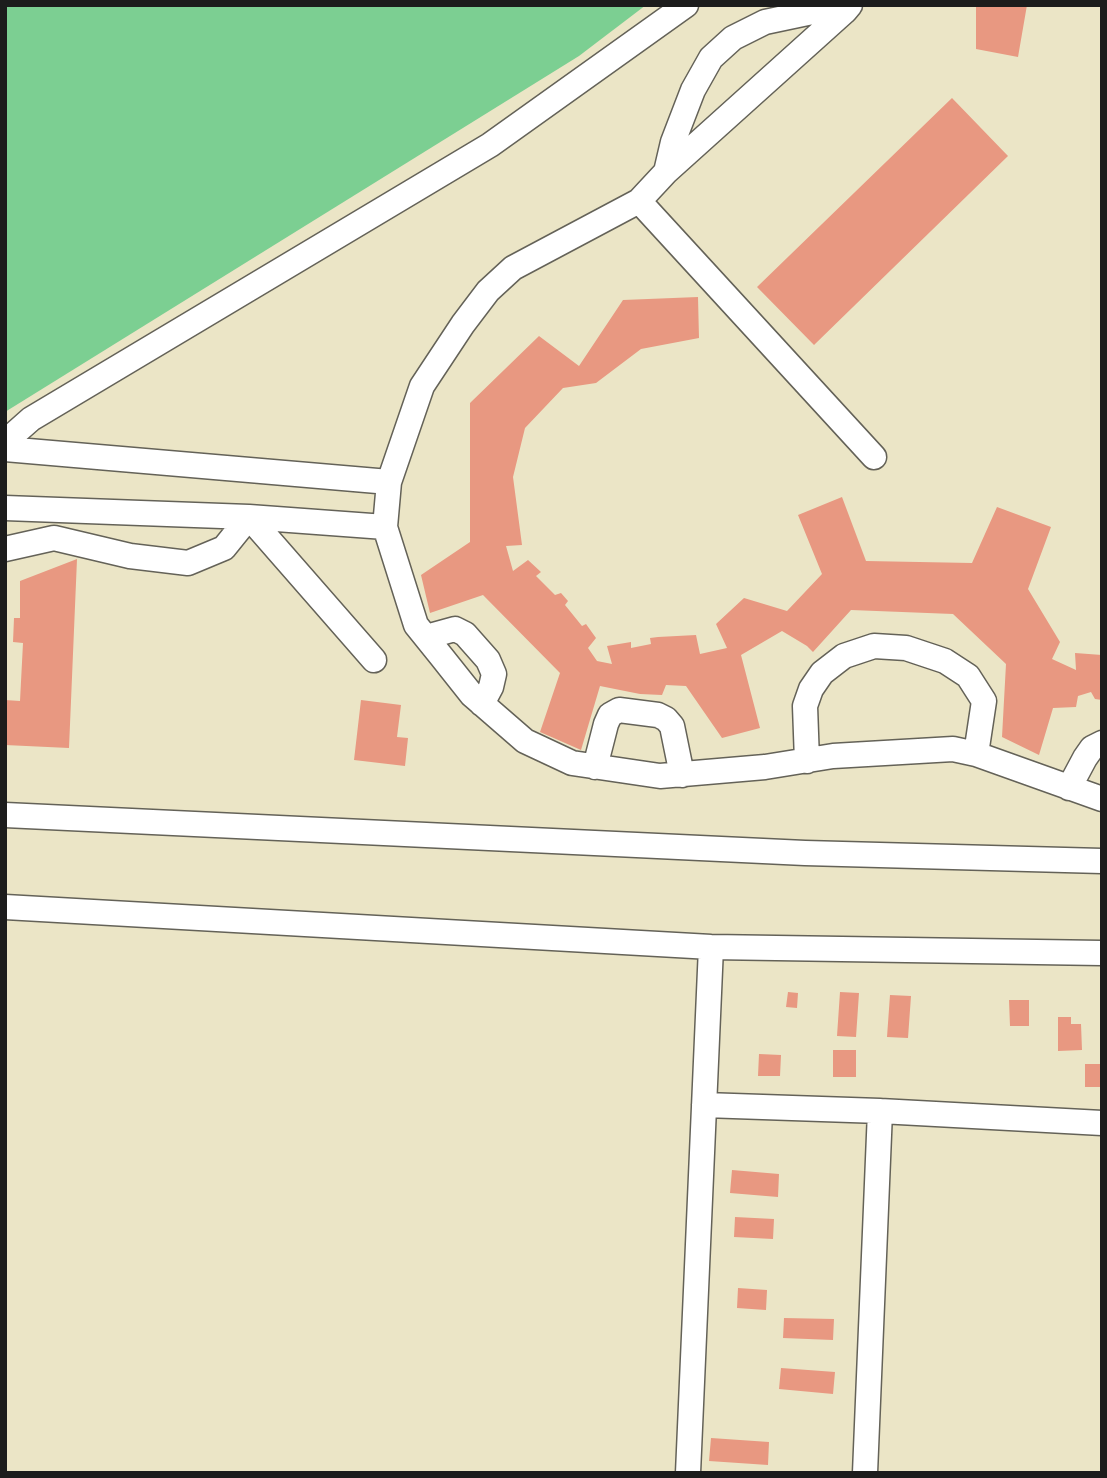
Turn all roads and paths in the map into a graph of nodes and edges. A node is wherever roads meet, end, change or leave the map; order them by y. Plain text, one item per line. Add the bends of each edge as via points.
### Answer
1 (686, 5) edge
2 (847, 8) edge
3 (666, 172) junction
4 (639, 201) junction
5 (5, 442) edge
6 (5, 449) edge
7 (874, 457) dead end
8 (389, 482) junction
9 (5, 509) edge
10 (249, 517) junction
11 (385, 527) junction
12 (5, 549) edge
13 (426, 637) junction
14 (374, 660) dead end
15 (482, 704) junction
16 (1102, 743) edge
17 (976, 754) junction
18 (807, 761) junction
19 (595, 767) junction
20 (682, 775) junction
21 (1069, 788) junction
22 (1102, 799) edge
23 (5, 815) edge
24 (1102, 861) edge
25 (5, 907) edge
26 (711, 947) junction
27 (1102, 953) edge
28 (704, 1105) junction
29 (880, 1111) junction
30 (1102, 1123) edge
31 (688, 1473) edge
32 (865, 1473) edge

1 - 5 street via 490,145 31,419
2 - 3 street
2 - 3 street via 765,22 733,38 711,58 693,90
3 - 4 street
4 - 7 street
4 - 8 street via 513,268 488,290 422,386
6 - 8 street
8 - 11 street
9 - 10 street
10 - 11 street
10 - 12 street via 225,548 188,563 130,556 54,538
10 - 14 street
11 - 13 street via 416,625
13 - 15 street
13 - 15 street via 455,629 466,634 488,660 494,674
15 - 19 street via 525,741 572,763
16 - 21 street via 1092,748
17 - 18 street via 953,749
17 - 18 street via 984,701 968,676 945,661 906,648 874,646 844,656 822,673 811,689 805,706
17 - 21 street
18 - 20 street
19 - 20 street via 641,775
19 - 20 street via 606,724 619,710 666,719 672,726
21 - 22 street
23 - 24 street via 805,853
25 - 26 street
26 - 27 street
26 - 28 street
28 - 29 street
28 - 31 street
29 - 30 street
29 - 32 street

